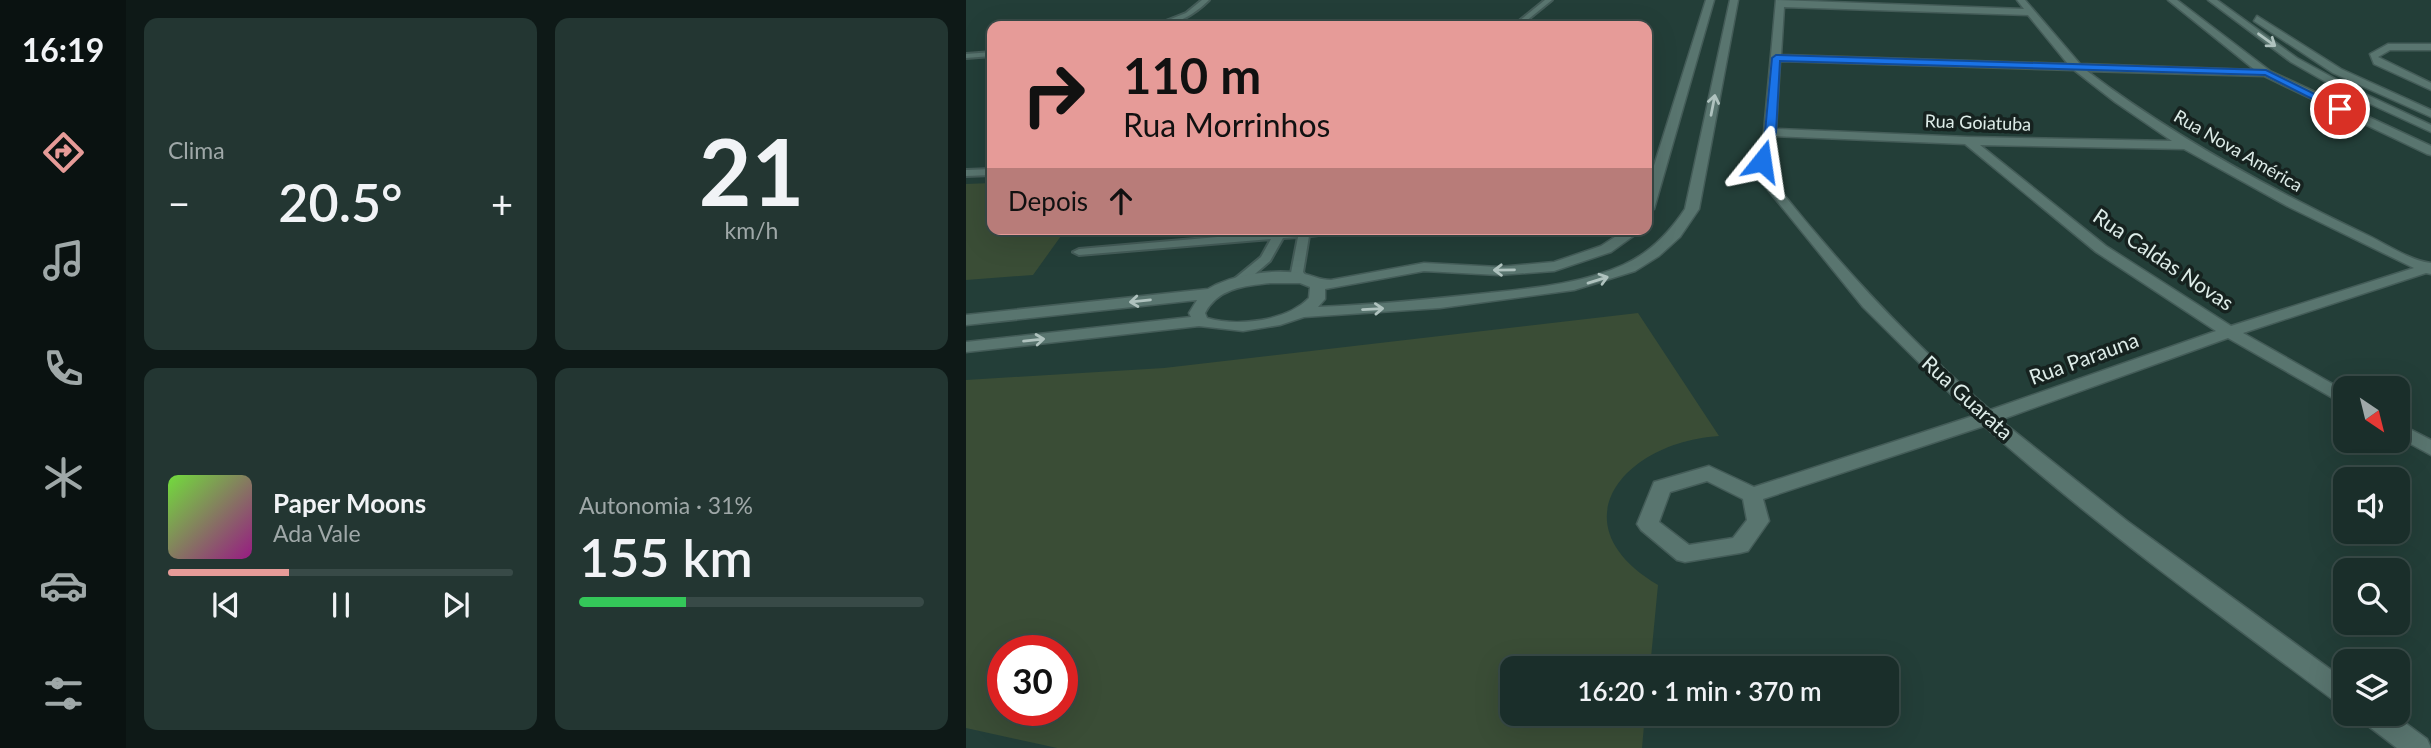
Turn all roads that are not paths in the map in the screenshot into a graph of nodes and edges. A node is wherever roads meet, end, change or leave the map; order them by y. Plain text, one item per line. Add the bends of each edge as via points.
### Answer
1 (1206, 0) edge
2 (1549, 0) edge
3 (1710, 0) edge
4 (1734, 0) edge
5 (2021, 0) edge
6 (2172, 0) edge
7 (2211, 0) edge
8 (2231, 0) edge
9 (1780, 2) edge
10 (2031, 12) junction
11 (1170, 21) edge
12 (1523, 21) edge
13 (2431, 47) edge
14 (987, 54) edge
15 (966, 56) edge
16 (1776, 58) junction
17 (2078, 68) junction
18 (2266, 73) junction
19 (2431, 87) edge
20 (2431, 114) edge
21 (2431, 129) edge
22 (1770, 132) junction
23 (1968, 141) junction
24 (2185, 145) junction
25 (2431, 151) edge
26 (987, 172) edge
27 (966, 173) edge
28 (1652, 192) edge
29 (1250, 235) edge
30 (1278, 235) edge
31 (1301, 235) edge
32 (1629, 235) edge
33 (1079, 252) dead end
34 (2430, 269) edge
35 (1302, 278) junction
36 (1237, 283) junction
37 (1318, 285) junction
38 (1208, 294) junction
39 (1304, 312) junction
40 (966, 320) edge
41 (1199, 321) junction
42 (2228, 332) junction
43 (966, 347) edge
44 (2333, 392) edge
45 (1987, 418) junction
46 (2410, 436) edge
47 (2431, 448) edge
48 (1752, 495) junction
49 (2333, 685) edge
50 (2388, 726) edge
51 (2418, 748) edge

1 - 11 lane
2 - 12 lane
3 - 28 street
39 -> 4 street via 1411,307 1567,289 1612,275 1655,253 1681,231 1692,209
5 - 10 street, Rua Nova América
6 - 18 street
7 -> 21 street via 2294,60
8 - 20 street via 2337,71
9 - 10 street
9 - 16 street, Rua Guarata
10 - 17 street, Rua Nova América
13 - 19 street via 2388,47 2373,56
14 - 15 lane
16 - 17 street
16 - 22 street, Rua Guarata
17 - 18 street
17 - 24 street, Rua Nova América
18 - 25 street
22 - 23 street, Rua Goiatuba
22 - 45 street, Rua Guarata via 1762,174 1815,244 1906,343
23 - 24 street, Rua Goiatuba
23 - 42 street, Rua Caldas Novas via 2101,249
24 - 34 street, Rua Nova América
26 - 27 lane
29 - 33 lane
30 - 36 lane via 1266,259
31 - 35 lane via 1297,273
32 -> 37 street via 1595,255 1547,268 1410,268 1340,286
34 - 42 street, Rua Parauna
35 - 36 street
35 - 37 street
36 - 38 street
37 - 39 street via 1317,299
38 -> 40 street
38 - 41 street via 1197,313
39 - 41 street via 1261,323
43 -> 41 street
42 - 44 street, Rua Caldas Novas
42 - 45 street, Rua Parauna
45 - 48 street, Rua Parauna
45 - 49 street, Rua Guarata via 2160,559
46 - 47 street
48 - 48 street via 1709,473 1661,486 1648,524 1685,554 1740,545 1758,521
50 - 51 street

